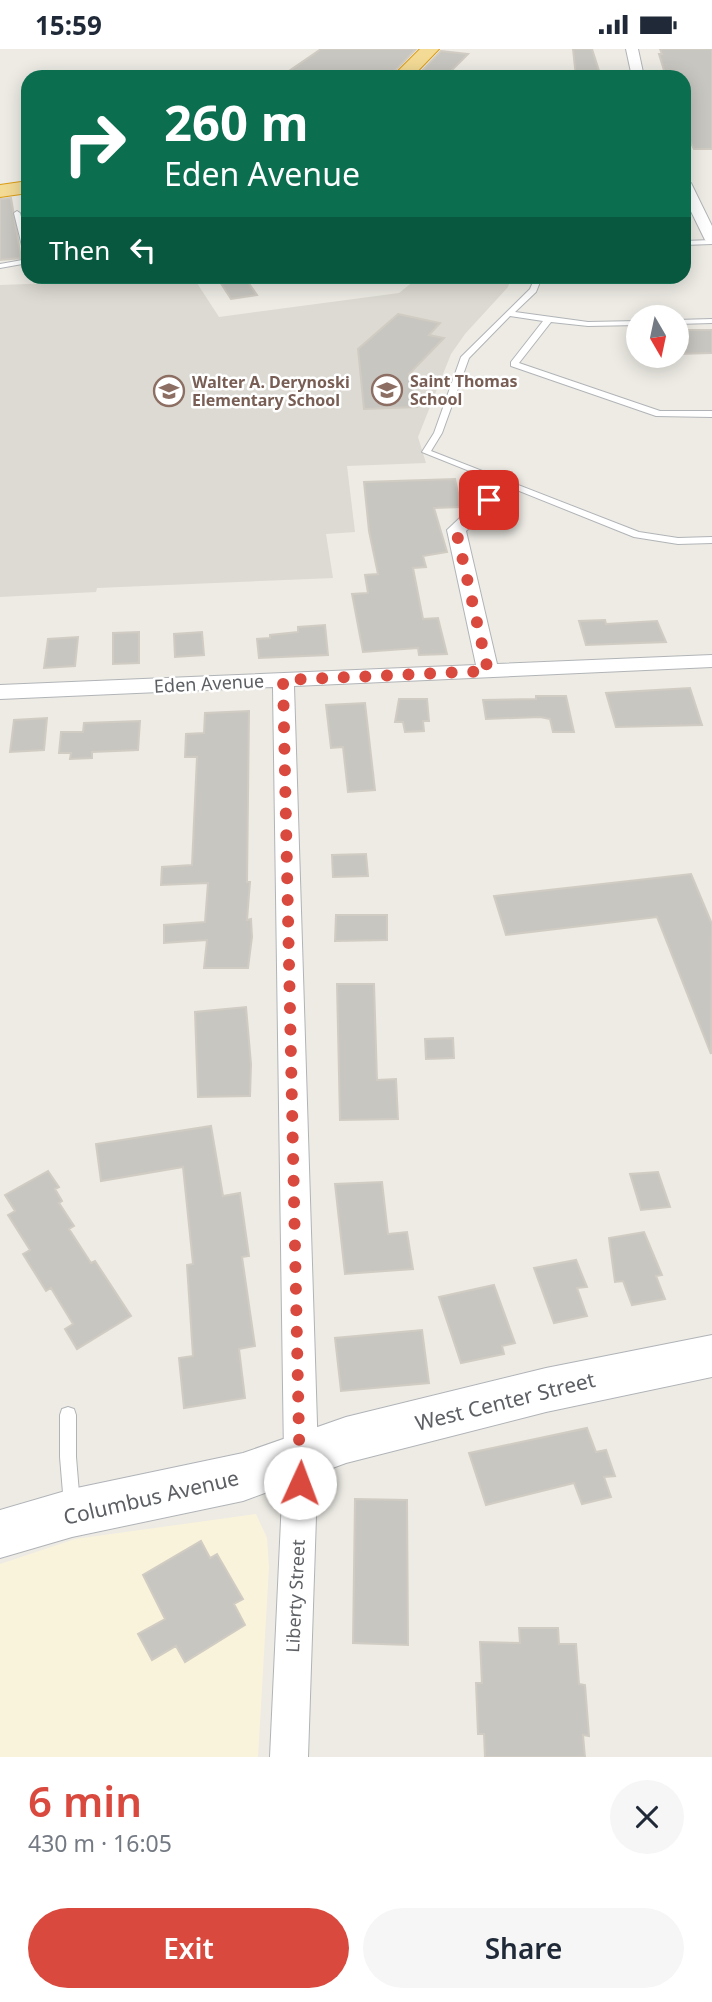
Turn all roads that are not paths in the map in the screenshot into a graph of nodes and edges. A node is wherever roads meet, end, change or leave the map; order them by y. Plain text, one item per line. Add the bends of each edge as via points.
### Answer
1 (430, 49) edge
2 (632, 49) edge
3 (408, 70) edge
4 (636, 70) edge
5 (21, 188) edge
6 (0, 191) edge
7 (691, 198) edge
8 (17, 213) dead end
9 (21, 228) edge
10 (712, 241) edge
11 (691, 242) edge
12 (21, 262) edge
13 (0, 266) edge
14 (535, 284) edge
15 (509, 314) junction
16 (548, 320) junction
17 (712, 321) edge
18 (690, 322) edge
19 (626, 323) edge
20 (712, 414) edge
21 (506, 484) junction
22 (712, 540) edge
23 (712, 661) edge
24 (488, 671) junction
25 (283, 680) junction
26 (0, 692) edge
27 (712, 1356) edge
28 (68, 1415) dead end
29 (301, 1456) junction
30 (72, 1513) junction
31 (0, 1534) edge
32 (289, 1757) edge

1 - 3 highway
2 - 4 street
5 - 6 highway
7 - 10 street
8 - 9 lane
10 - 11 lane
12 - 13 lane
14 - 15 lane
15 - 16 lane
15 - 21 lane via 465,356 438,433 426,452
16 - 19 lane
16 - 20 lane via 514,364 659,414
17 - 18 lane
21 - 22 lane via 637,534 678,541
21 - 24 street via 456,530
23 - 24 street, Eden Avenue
24 - 25 street, Eden Avenue
25 - 26 street, Eden Avenue
25 - 29 street, Liberty Street
27 - 29 street, West Center Street via 546,1389 346,1440
28 - 30 lane
29 - 30 street, Columbus Avenue via 243,1477
29 - 32 street, Liberty Street
30 - 31 street, Columbus Avenue

